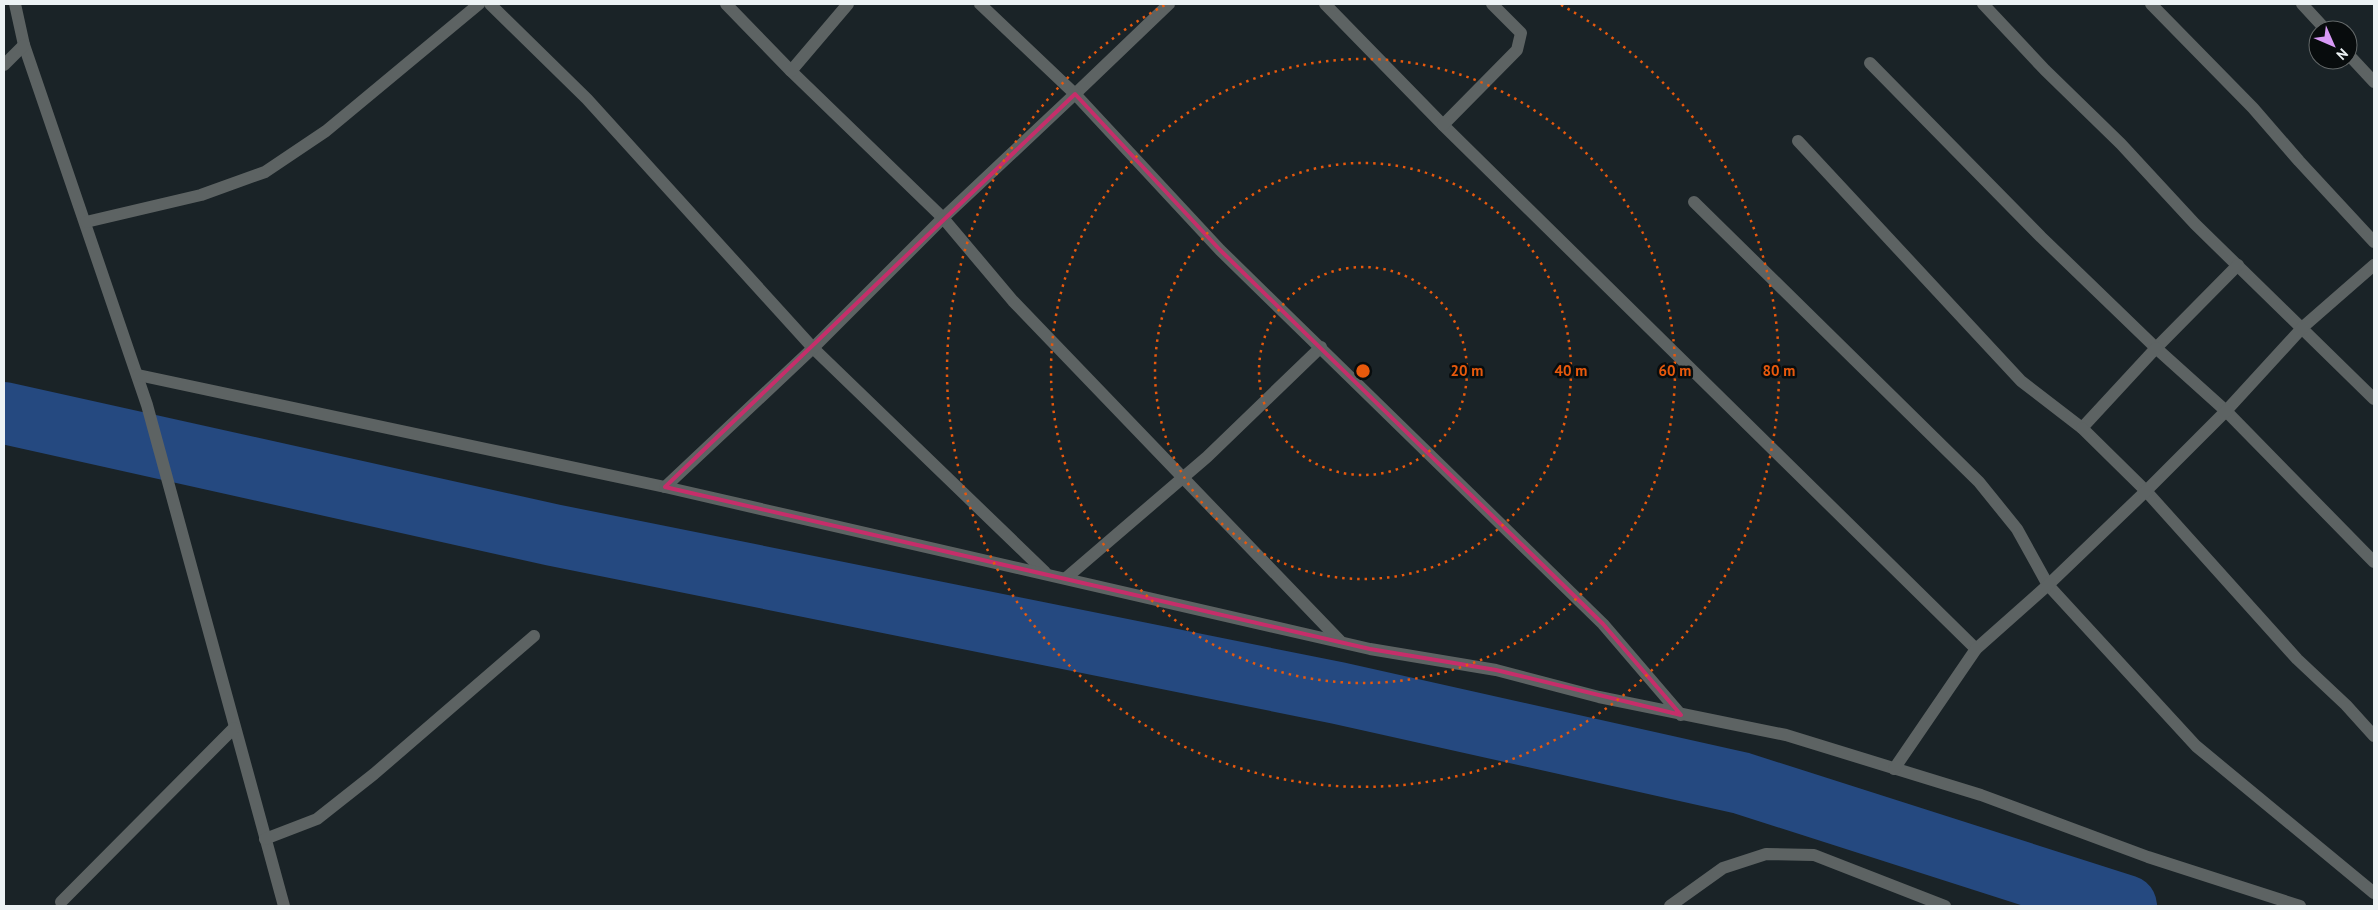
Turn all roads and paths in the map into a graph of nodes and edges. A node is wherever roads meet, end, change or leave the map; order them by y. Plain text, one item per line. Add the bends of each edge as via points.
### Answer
1 (16, 4) edge
2 (479, 4) edge
3 (490, 4) edge
4 (726, 4) edge
5 (848, 4) edge
6 (980, 4) edge
7 (1169, 4) edge
8 (1325, 4) edge
9 (1492, 4) edge
10 (1983, 4) edge
11 (2151, 4) edge
12 (2302, 4) edge
13 (2317, 20) edge
14 (24, 45) junction
15 (1870, 63) dead end
16 (4, 65) edge
17 (2358, 65) edge
18 (791, 71) junction
19 (2374, 82) edge
20 (1075, 94) junction
21 (1443, 125) junction
22 (1798, 141) dead end
23 (1694, 202) dead end
24 (943, 218) junction
25 (86, 222) junction
26 (2374, 242) edge
27 (2374, 264) edge
28 (2238, 265) junction
29 (2303, 327) junction
30 (1321, 347) junction
31 (813, 348) junction
32 (2156, 348) junction
33 (138, 375) junction
34 (2374, 399) edge
35 (2226, 411) junction
36 (2082, 428) junction
37 (1183, 476) junction
38 (665, 487) junction
39 (2146, 491) junction
40 (2374, 562) edge
41 (1046, 573) junction
42 (1066, 578) junction
43 (2048, 585) junction
44 (534, 636) dead end
45 (1341, 642) junction
46 (1976, 649) junction
47 (1681, 715) junction
48 (234, 728) junction
49 (2374, 736) edge
50 (1894, 769) junction
51 (265, 839) junction
52 (2374, 893) edge
53 (61, 902) dead end
54 (284, 906) edge
55 (1670, 906) edge
56 (1945, 906) edge
57 (2300, 906) edge

1 - 14 street
2 - 25 street via 326,131 265,172 201,195
3 - 31 street via 587,99
4 - 18 street
5 - 18 street
6 - 20 street
7 - 20 street
8 - 21 street
9 - 21 street via 1521,33 1517,50
10 - 28 street
11 - 26 street via 2253,108
12 - 13 street
14 - 16 street
14 - 25 street
15 - 32 street via 2041,237
17 - 19 street
18 - 24 street
20 - 24 street
20 - 30 street via 1220,250
21 - 46 street
22 - 36 street via 2021,381
23 - 43 street via 1980,482 2017,529
24 - 31 street
24 - 37 street via 1013,301
25 - 33 street
27 - 29 street
28 - 29 street
28 - 32 street
29 - 34 street
29 - 35 street
30 - 37 street via 1207,457
30 - 47 street via 1603,624
31 - 38 street
31 - 41 street
32 - 35 street
32 - 36 street
33 - 38 street
33 - 48 street
35 - 39 street
35 - 40 street
36 - 39 street
37 - 42 street
37 - 45 street
38 - 41 street
39 - 43 street
39 - 49 street via 2297,659
41 - 42 street
42 - 45 street
43 - 46 street
43 - 52 street via 2196,746
44 - 51 street via 374,774 316,818
45 - 47 street via 1496,670
46 - 50 street
47 - 50 street via 1786,735
48 - 51 street
48 - 53 street
50 - 57 street via 1981,795 2148,857
51 - 54 street
55 - 56 street via 1723,868 1766,854 1814,855

